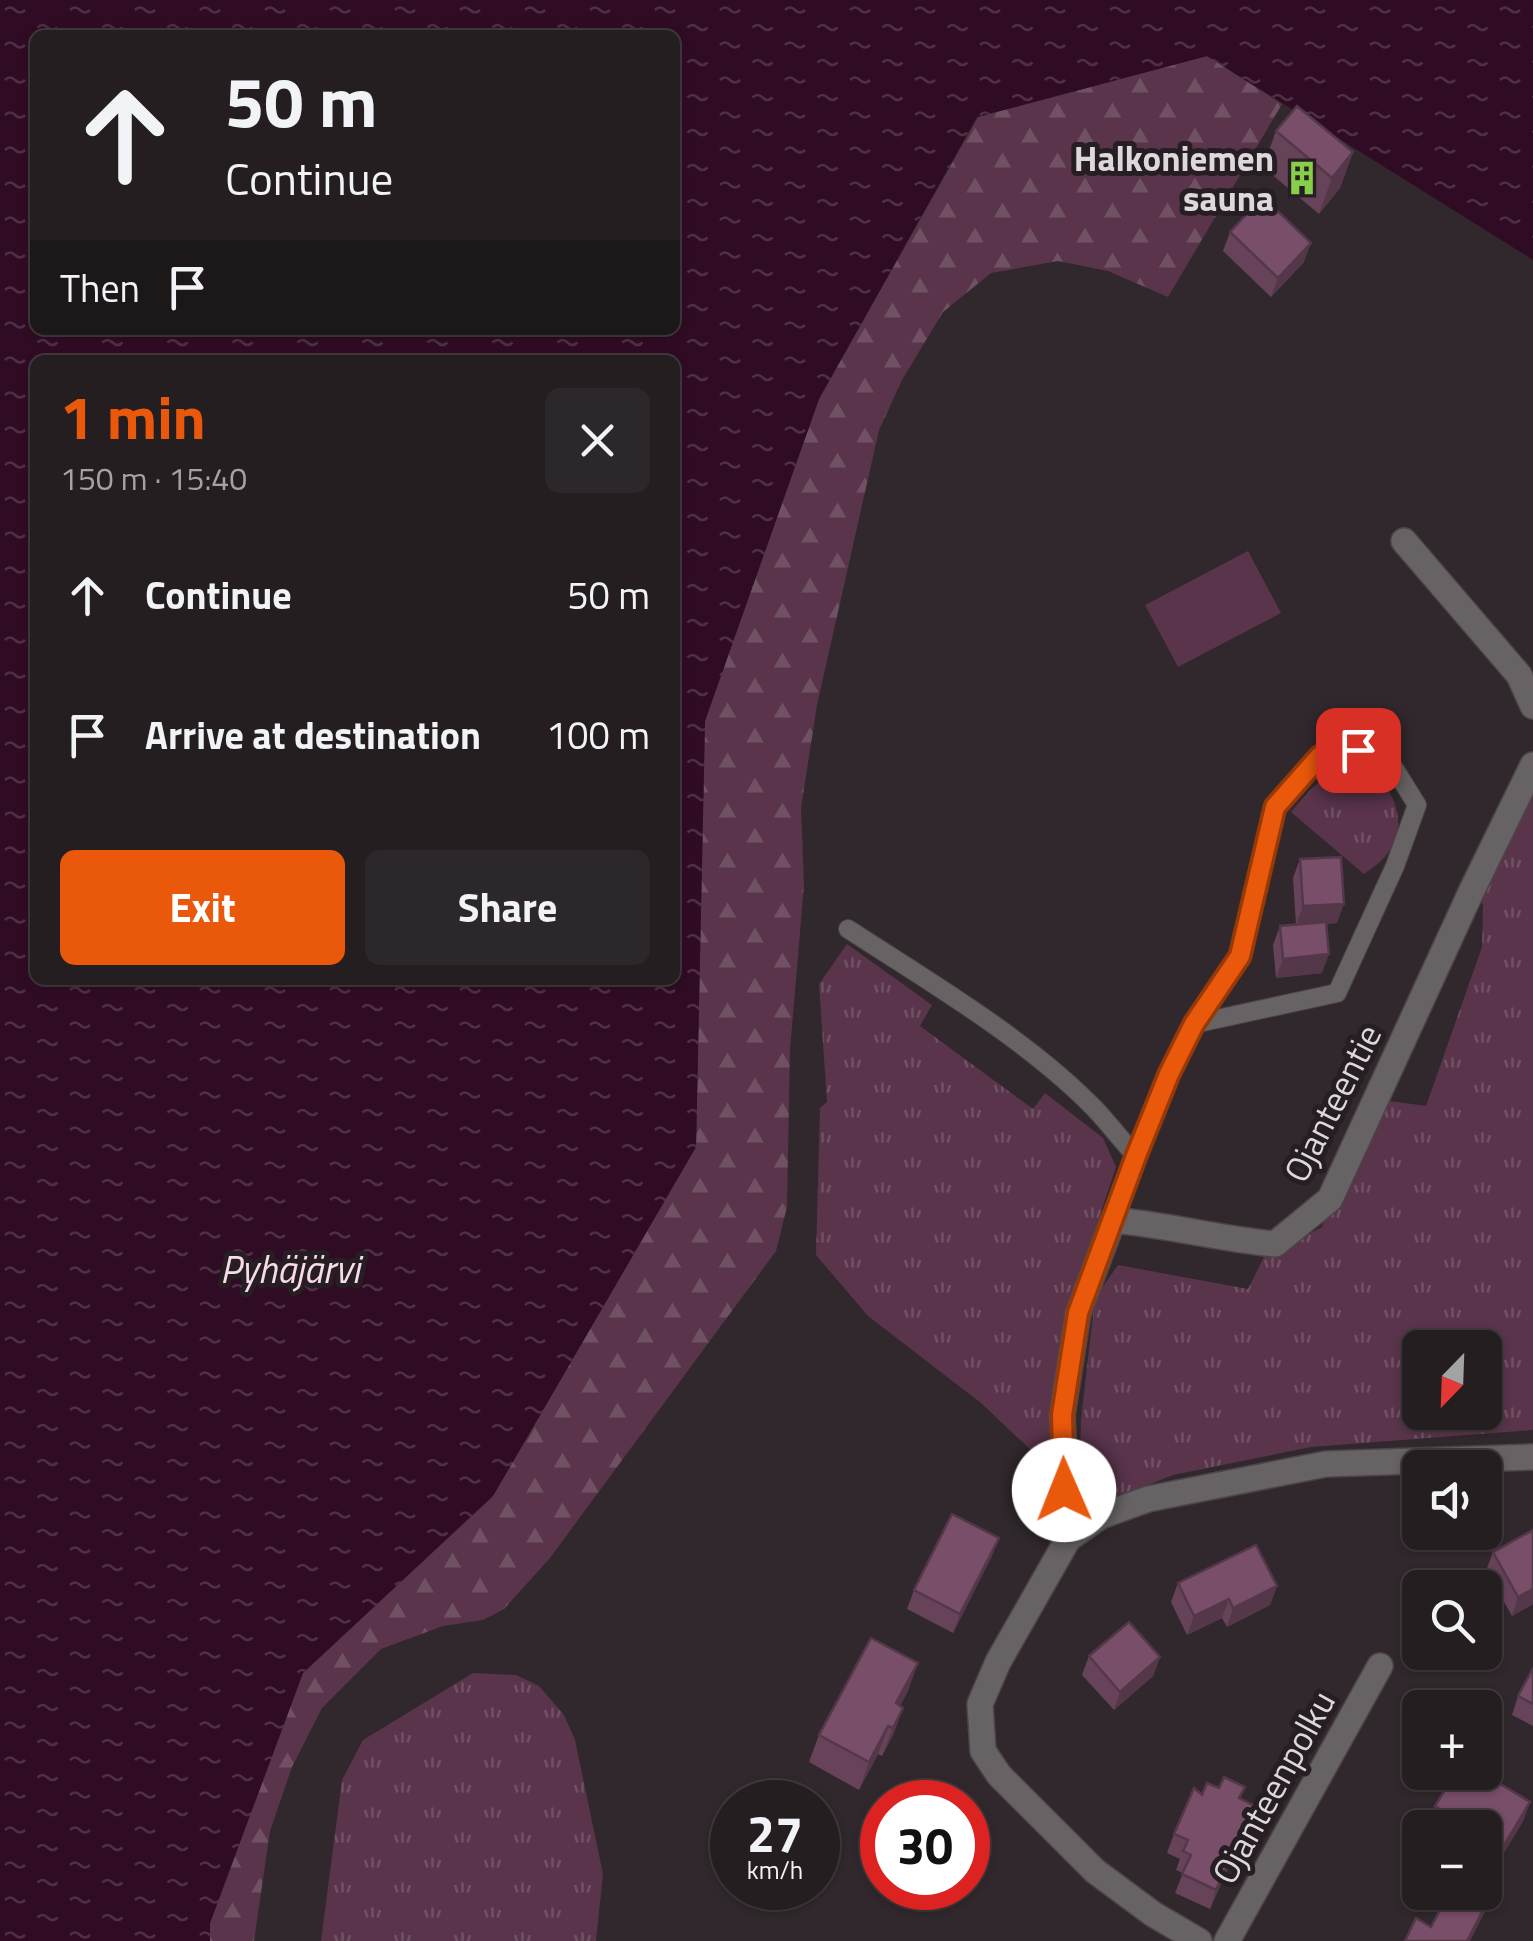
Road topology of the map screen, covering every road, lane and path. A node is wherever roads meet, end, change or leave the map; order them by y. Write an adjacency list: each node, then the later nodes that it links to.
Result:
1 (1404, 541): 2 (street)
2 (1533, 706)
3 (1533, 765): 7 (street, Ojanteentie)
4 (848, 929): 6 (lane)
5 (1194, 1024): 5 (lane); 6 (lane)
6 (1136, 1156): 7 (lane)
7 (1112, 1220): 9 (street)
8 (1533, 1456): 9 (street)
9 (1068, 1539): 11 (street)
10 (1380, 1666): 12 (street, Ojanteenpolku)
11 (1199, 1941)
12 (1228, 1941)

